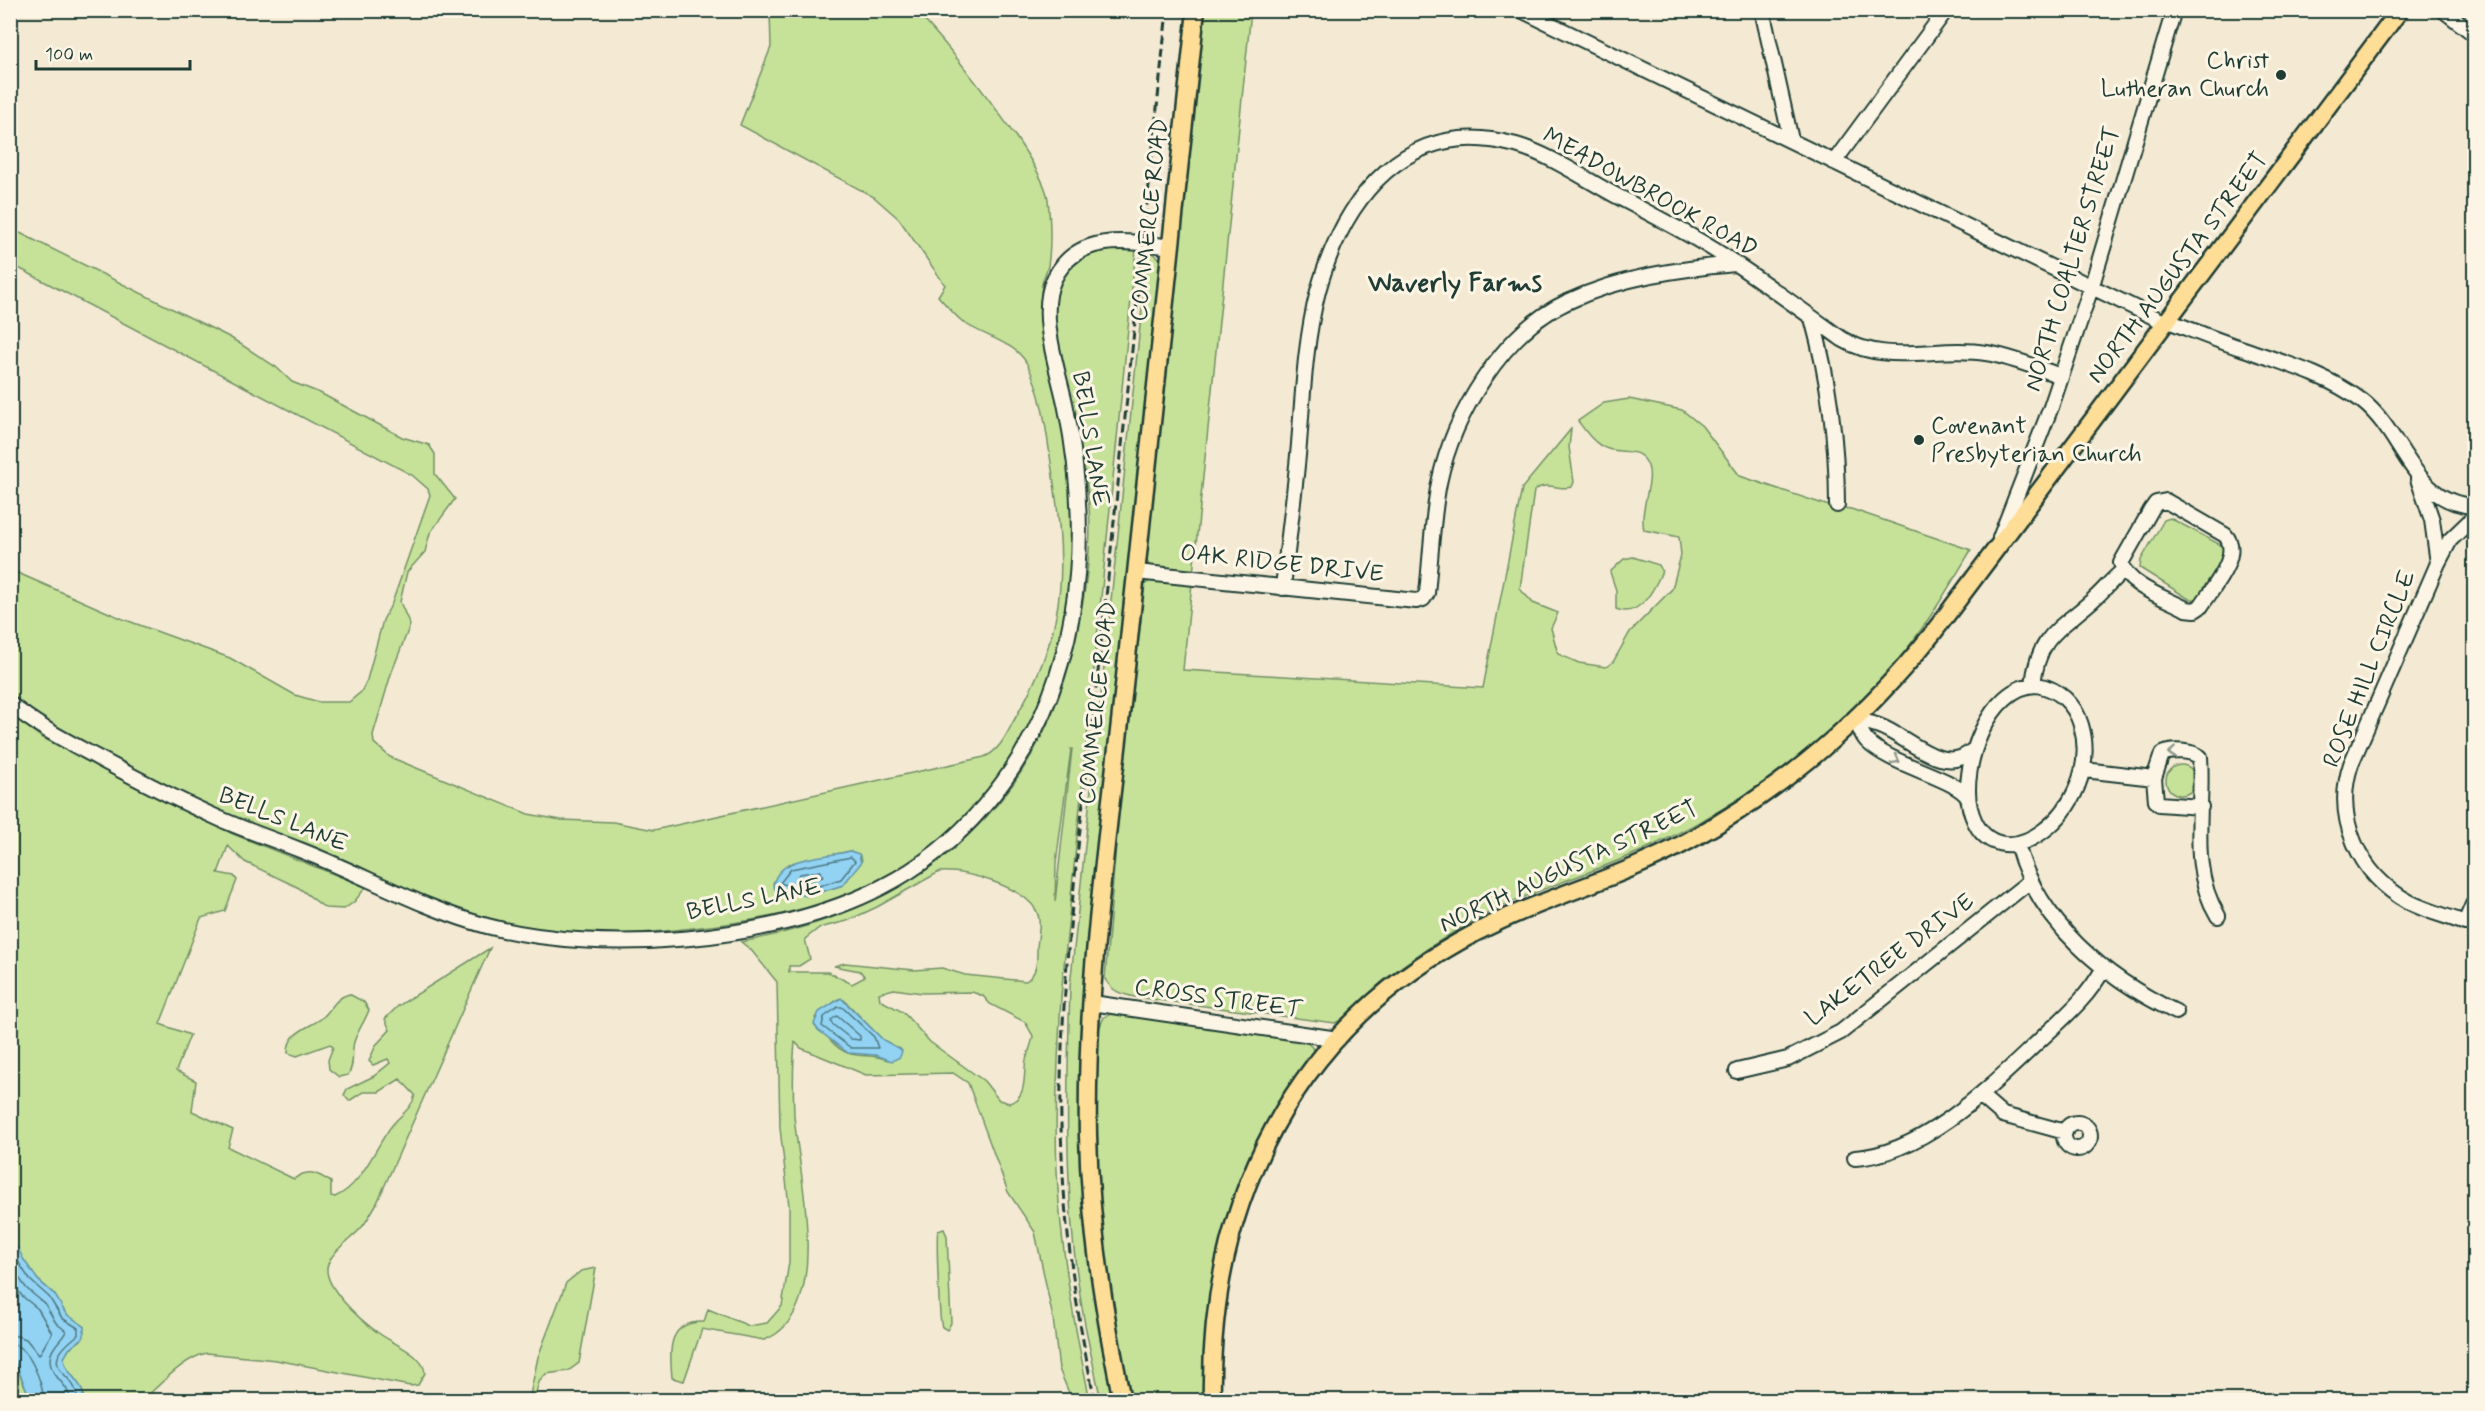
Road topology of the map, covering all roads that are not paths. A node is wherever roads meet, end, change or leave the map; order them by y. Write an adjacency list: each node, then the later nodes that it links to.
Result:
1 (1196, 10): 11 (main road, COMMERCE ROAD)
2 (1521, 10): 9 (street)
3 (1762, 10): 9 (street)
4 (1946, 10): 10 (street)
5 (2174, 10): 13 (street, NORTH COALTER STREET)
6 (2400, 10): 15 (main road, NORTH AUGUSTA STREET)
7 (2442, 10): 8 (street)
8 (2475, 34)
9 (1791, 140): 10 (street)
10 (1834, 162): 13 (street)
11 (1171, 247): 24 (main road, COMMERCE ROAD); 27 (street, BELLS LANE)
12 (1735, 264): 14 (street, MEADOWBROOK ROAD); 25 (street, OAK RIDGE DRIVE); 25 (street, MEADOWBROOK ROAD)
13 (2092, 285): 15 (street); 16 (street, NORTH COALTER STREET)
14 (1812, 318): 16 (street, MEADOWBROOK ROAD); 18 (street)
15 (2167, 322): 17 (street); 21 (main road, NORTH AUGUSTA STREET)
16 (2061, 376): 21 (street, NORTH COALTER STREET)
17 (2417, 477): 19 (street); 22 (street, ROSE HILL CIRCLE)
18 (1837, 505)
19 (2475, 506)
20 (2475, 517): 22 (street, ROSE HILL CIRCLE)
21 (1995, 551): 28 (main road, NORTH AUGUSTA STREET)
22 (2438, 563): 38 (street, ROSE HILL CIRCLE)
23 (2123, 571): 23 (street); 26 (street)
24 (1136, 572): 25 (street, OAK RIDGE DRIVE); 40 (main road, COMMERCE ROAD)
25 (1283, 588)
26 (2033, 685): 29 (street); 30 (street)
27 (10, 704)
28 (1856, 720): 29 (street); 32 (street, one-way to 32); 42 (main road, NORTH AUGUSTA STREET)
29 (1973, 750): 32 (street)
30 (2084, 770): 31 (street); 34 (street)
31 (2154, 778): 33 (street); 33 (street, one-way to 31)
32 (1968, 798): 34 (street)
33 (2200, 807): 37 (street)
34 (2017, 844): 35 (street)
35 (2030, 881): 39 (street); 43 (street, LAKETREE DRIVE)
36 (2475, 902): 38 (street, ROSE HILL CIRCLE)
37 (2218, 916)
38 (2470, 924)
39 (2103, 969): 41 (street); 44 (street)
40 (1092, 1003): 42 (street, CROSS STREET); 47 (main road, COMMERCE ROAD)
41 (2176, 1012)
42 (1338, 1039): 48 (main road, NORTH AUGUSTA STREET)
43 (1737, 1071)
44 (1980, 1095): 45 (street); 46 (street)
45 (2065, 1132)
46 (1855, 1158)
47 (1122, 1401)
48 (1212, 1401)

